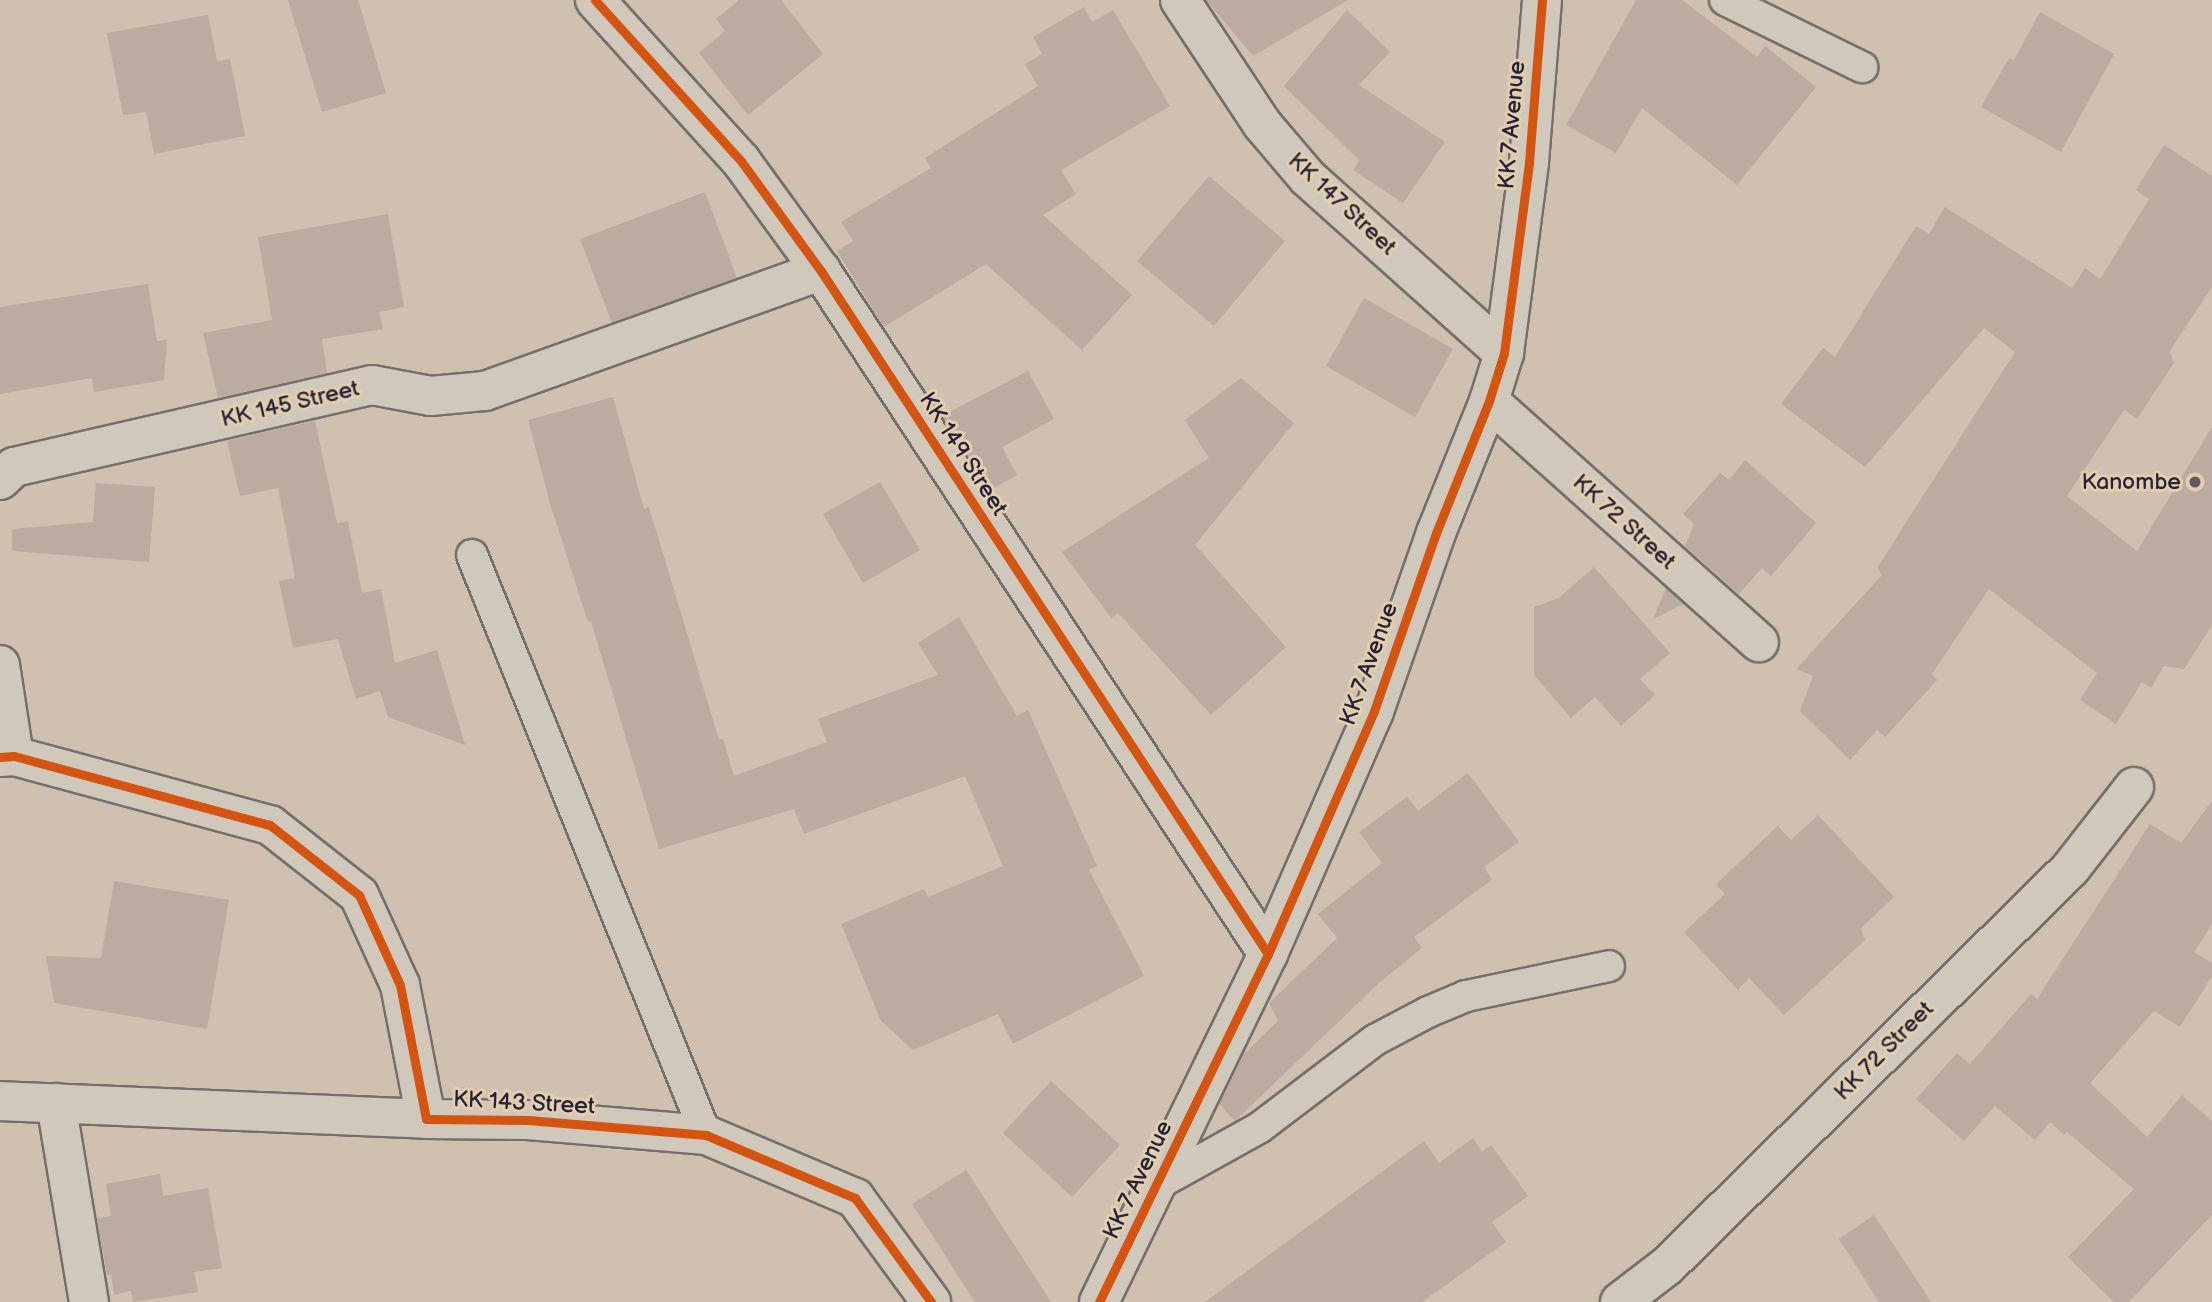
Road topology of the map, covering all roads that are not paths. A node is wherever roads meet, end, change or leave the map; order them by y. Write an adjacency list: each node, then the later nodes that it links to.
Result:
1 (595, 0): 6 (street, KK 149 Street)
2 (1180, 0): 7 (street, KK 147 Street)
3 (1542, 0): 7 (street, KK 7 Avenue)
4 (1725, 0): 5 (lane)
5 (1862, 67)
6 (821, 271): 9 (street, KK 145 Street); 15 (street, KK 149 Street)
7 (1504, 353): 8 (street, KK 7 Avenue)
8 (1489, 401): 11 (street, KK 72 Street); 15 (street, KK 7 Avenue)
9 (0, 480)
10 (472, 555): 20 (lane)
11 (1759, 642)
12 (0, 665): 13 (street)
13 (7, 756): 19 (street, KK 143 Street)
14 (2134, 787): 25 (street, KK 72 Street)
15 (1268, 954): 21 (street, KK 7 Avenue)
16 (1609, 966): 21 (lane)
17 (0, 1101): 18 (street)
18 (56, 1103): 19 (street); 22 (street)
19 (426, 1119): 20 (street, KK 143 Street)
20 (706, 1135): 23 (street, KK 143 Street)
21 (1158, 1184): 24 (street, KK 7 Avenue)
22 (89, 1302)
23 (931, 1302)
24 (1099, 1302)
25 (1620, 1302)

